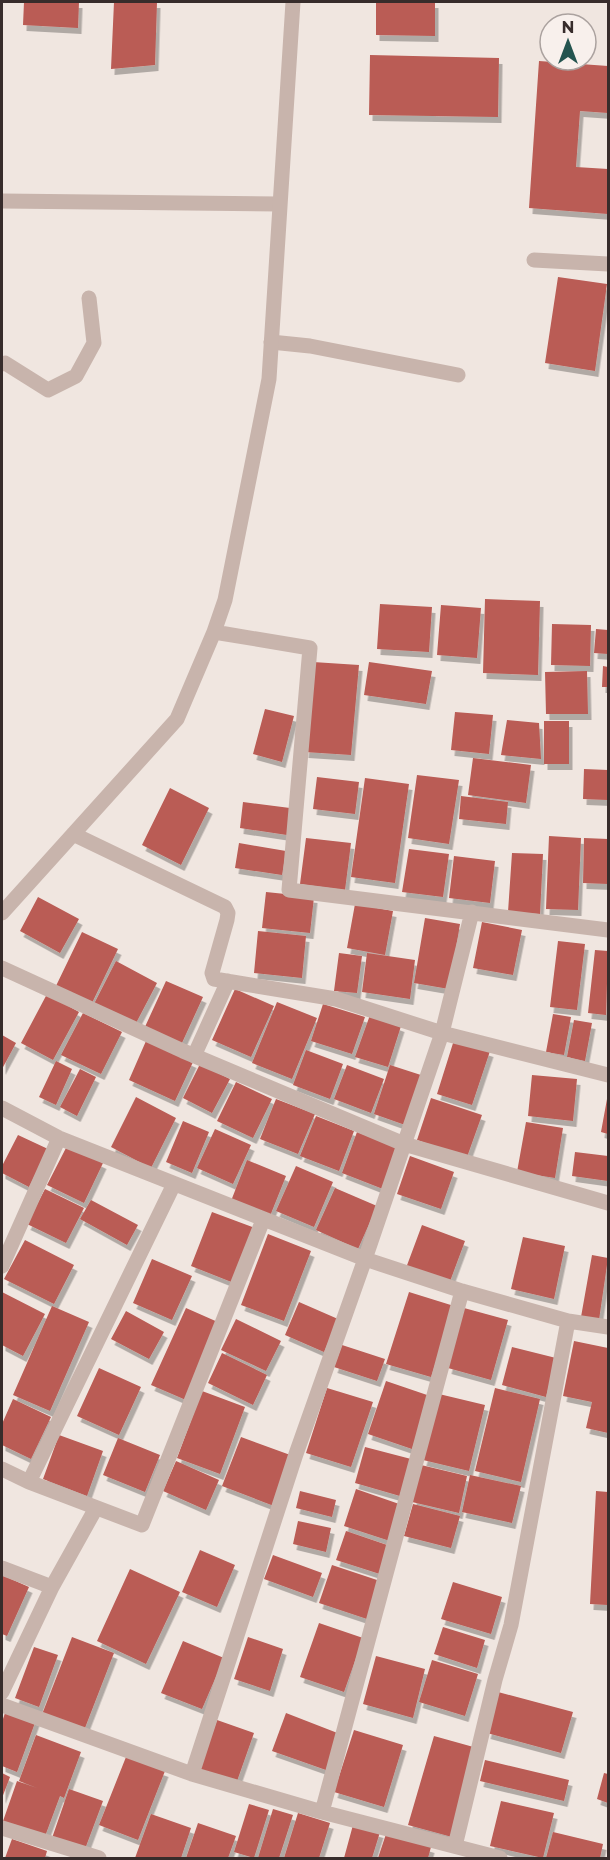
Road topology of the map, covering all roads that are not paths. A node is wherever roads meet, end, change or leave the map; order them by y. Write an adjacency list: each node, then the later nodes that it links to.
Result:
1 (293, 2): 3 (street)
2 (2, 201): 3 (street)
3 (279, 204): 7 (street)
4 (534, 260): 5 (street)
5 (609, 264)
6 (88, 298): 8 (street)
7 (271, 342): 9 (street); 10 (street)
8 (2, 364)
9 (458, 375)
10 (214, 632): 11 (street); 12 (street)
11 (73, 834): 13 (street); 16 (street)
12 (472, 912): 14 (street); 17 (street)
13 (2, 913)
14 (609, 930)
15 (2, 968): 18 (street)
16 (228, 981): 17 (street); 18 (street)
17 (442, 1033): 19 (street); 22 (street)
18 (194, 1056): 22 (street)
19 (609, 1075)
20 (2, 1107): 21 (street)
21 (59, 1138): 23 (street); 27 (street)
22 (405, 1144): 24 (street); 26 (street)
23 (174, 1184): 25 (street); 32 (street)
24 (609, 1203)
25 (263, 1220): 26 (street); 33 (street)
26 (365, 1259): 28 (street); 38 (street)
27 (2, 1266)
28 (462, 1291): 29 (street); 39 (street)
29 (568, 1322): 30 (street); 41 (street)
30 (609, 1327)
31 (2, 1469): 32 (street)
32 (29, 1482): 33 (street)
33 (96, 1508): 35 (street)
34 (2, 1568): 35 (street)
35 (52, 1587): 36 (street)
36 (2, 1692)
37 (2, 1705): 38 (street)
38 (192, 1774): 39 (street)
39 (322, 1812): 41 (street)
40 (2, 1828): 42 (street)
41 (455, 1846): 43 (street)
42 (99, 1858)
43 (500, 1858)

